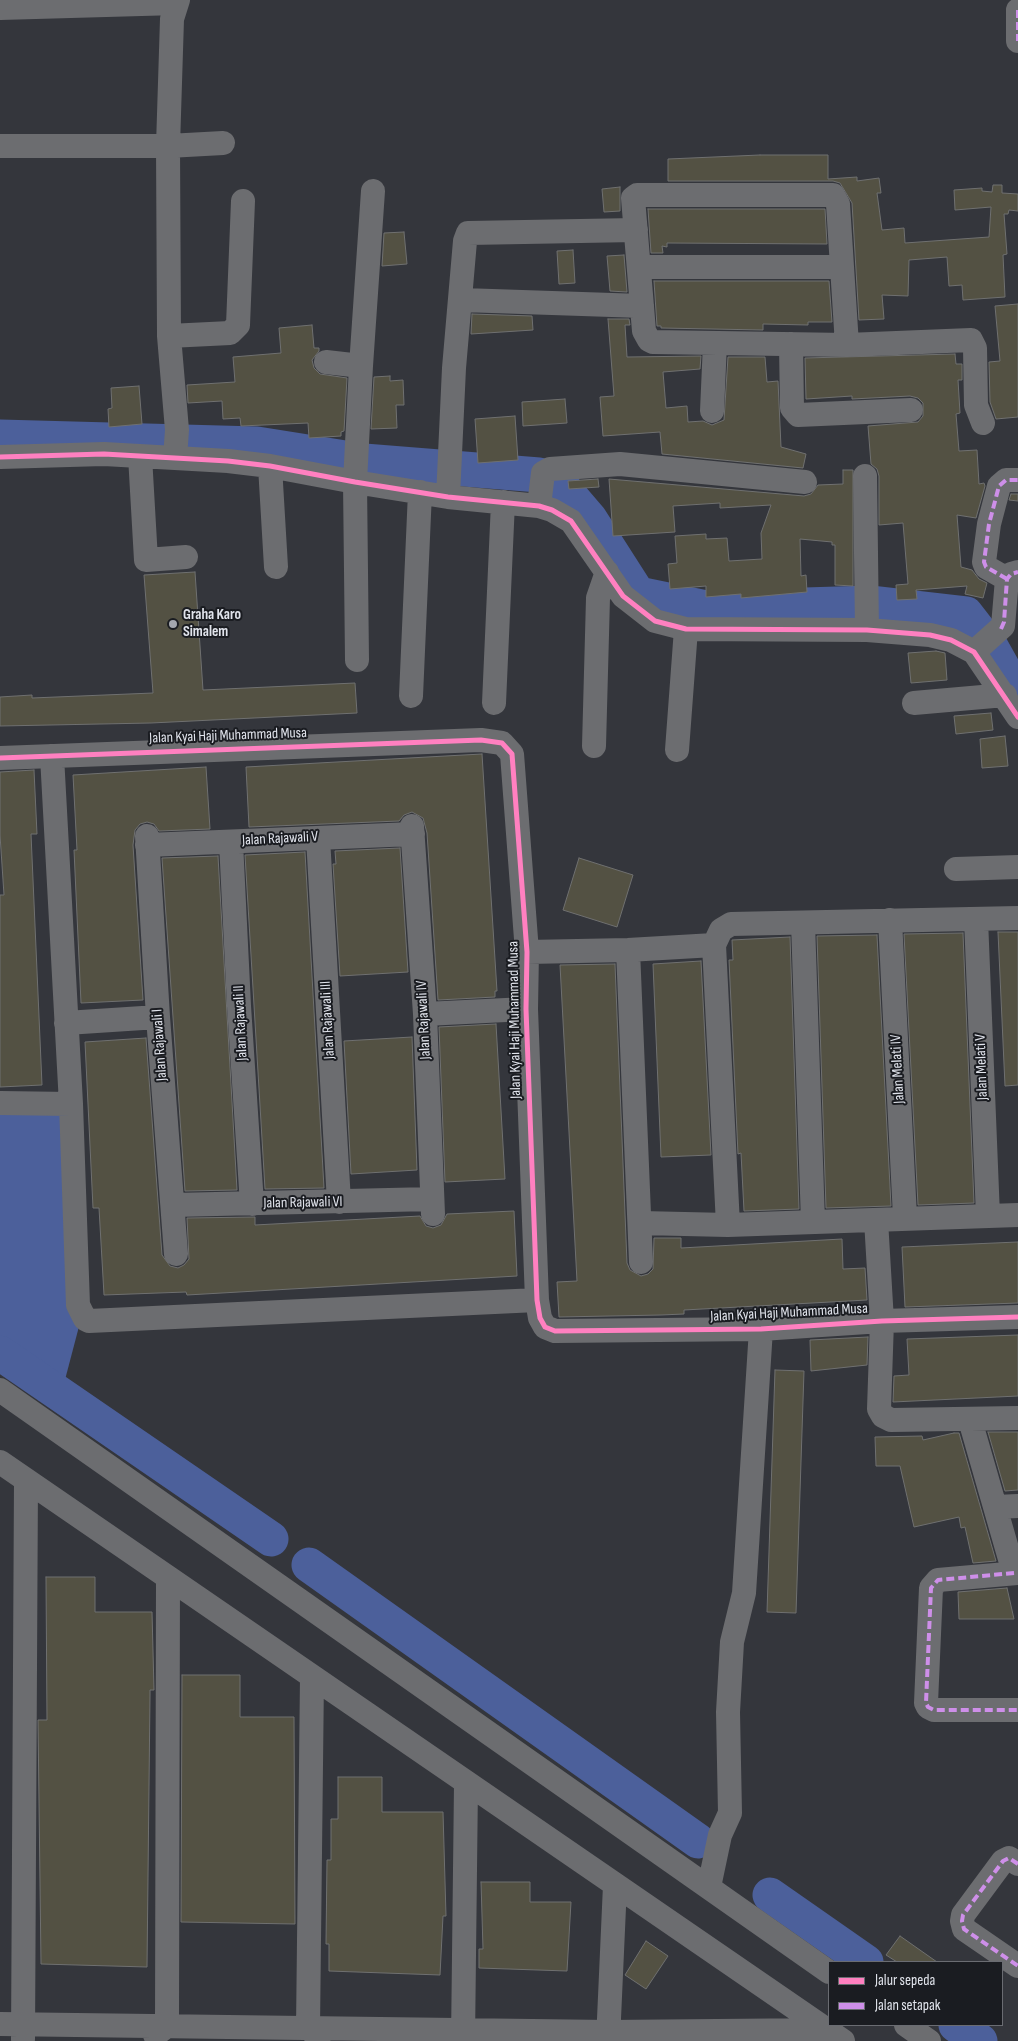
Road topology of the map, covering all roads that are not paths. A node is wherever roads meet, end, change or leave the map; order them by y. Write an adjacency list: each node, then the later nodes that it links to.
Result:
1 (177, 2): 2 (street); 7 (street)
2 (0, 8)
3 (1018, 10): 4 (street)
4 (1018, 41)
5 (223, 143): 7 (street)
6 (0, 146): 7 (street)
7 (168, 146): 15 (street)
8 (374, 191): 20 (street)
9 (243, 201): 15 (street)
10 (636, 230): 11 (street); 12 (street); 13 (street)
11 (640, 267): 12 (street); 14 (street)
12 (842, 267): 18 (street)
13 (462, 300): 14 (street); 32 (street)
14 (642, 306): 16 (street)
15 (170, 336): 24 (street)
16 (715, 343): 17 (street); 22 (street)
17 (791, 344): 18 (street); 21 (street)
18 (847, 345): 23 (street)
19 (326, 362): 20 (street)
20 (361, 366): 28 (street)
21 (911, 410)
22 (712, 411)
23 (983, 423)
24 (176, 446): 25 (street); 27 (street)
25 (140, 456): 26 (street); 36 (street)
26 (0, 457)
27 (270, 466): 28 (street); 37 (street)
28 (356, 468): 34 (street); 43 (street)
29 (865, 476): 40 (street)
30 (1018, 480): 39 (street)
31 (804, 482): 33 (street)
32 (448, 488): 34 (street); 35 (street)
33 (541, 489): 35 (street); 38 (street)
34 (420, 492): 45 (street)
35 (503, 502): 47 (street)
36 (186, 557)
37 (276, 567)
38 (607, 572): 41 (street); 49 (street)
39 (1013, 575): 42 (street)
40 (866, 612): 41 (street); 42 (street)
41 (686, 628): 50 (street)
42 (979, 648): 44 (street)
43 (357, 660)
44 (1005, 695): 46 (street); 48 (street)
45 (411, 696)
46 (914, 703)
47 (494, 704)
48 (1018, 718)
49 (594, 746)
50 (677, 750)
51 (52, 756): 52 (street, Jalan Kyai Haji Muhammad Musa); 65 (street, Jalan Kyai Haji Muhammad Musa); 69 (street)
52 (0, 758)
53 (412, 830): 54 (street, Jalan Rajawali V); 67 (street, Jalan Rajawali IV)
54 (318, 838): 56 (street, Jalan Rajawali V); 72 (street, Jalan Rajawali III)
55 (147, 841): 56 (street, Jalan Rajawali V); 68 (street, Jalan Rajawali I)
56 (232, 842): 73 (street, Jalan Rajawali II)
57 (1018, 867): 58 (street)
58 (956, 869)
59 (1018, 918): 60 (street)
60 (976, 919): 61 (street); 77 (street, Jalan Melati V)
61 (890, 920): 62 (street); 78 (street, Jalan Melati IV)
62 (803, 923): 63 (street); 80 (street)
63 (714, 945): 64 (street); 82 (street)
64 (628, 950): 65 (street); 81 (street)
65 (527, 952): 66 (street, Jalan Kyai Haji Muhammad Musa)
66 (526, 1009): 67 (street); 85 (street, Jalan Kyai Haji Muhammad Musa)
67 (425, 1014): 75 (street, Jalan Rajawali IV)
68 (158, 1017): 69 (street); 74 (street, Jalan Rajawali I)
69 (66, 1023): 71 (street)
70 (0, 1103): 71 (street)
71 (71, 1104): 85 (street)
72 (339, 1202): 73 (street, Jalan Rajawali VI); 75 (street, Jalan Rajawali VI)
73 (252, 1204): 74 (street, Jalan Rajawali VI)
74 (173, 1205): 83 (street, Jalan Rajawali I)
75 (433, 1207)
76 (1018, 1215): 77 (street)
77 (988, 1216): 78 (street)
78 (905, 1218): 79 (street)
79 (876, 1220): 80 (street); 87 (street)
80 (813, 1222): 82 (street)
81 (640, 1223): 82 (street); 84 (street)
82 (728, 1225)
83 (176, 1254)
84 (641, 1262)
85 (536, 1300): 88 (street, Jalan Kyai Haji Muhammad Musa)
86 (1018, 1317): 87 (street, Jalan Kyai Haji Muhammad Musa)
87 (882, 1321): 88 (street, Jalan Kyai Haji Muhammad Musa); 91 (street)
88 (761, 1329): 101 (street)
89 (0, 1390): 101 (street)
90 (1018, 1418): 91 (street)
91 (970, 1420): 94 (street)
92 (0, 1462): 93 (street)
93 (26, 1480): 96 (street); 107 (street)
94 (1007, 1506): 95 (street)
95 (1016, 1573): 98 (street)
96 (168, 1578): 97 (street); 105 (street)
97 (312, 1677): 99 (street); 109 (street)
98 (1018, 1710)
99 (466, 1784): 102 (street); 112 (street)
100 (1018, 1864): 103 (street)
101 (710, 1884): 104 (street)
102 (615, 1885): 111 (street); 113 (street)
103 (1018, 1966)
104 (828, 1971)
105 (167, 2026): 107 (street); 108 (street); 114 (street)
106 (907, 2026): 115 (street)
107 (15, 2030)
108 (233, 2034): 109 (street)
109 (316, 2035): 112 (street)
110 (754, 2035): 111 (street); 113 (street)
111 (834, 2035)
112 (463, 2036): 113 (street)
113 (608, 2037)
114 (147, 2041)
115 (929, 2041)

